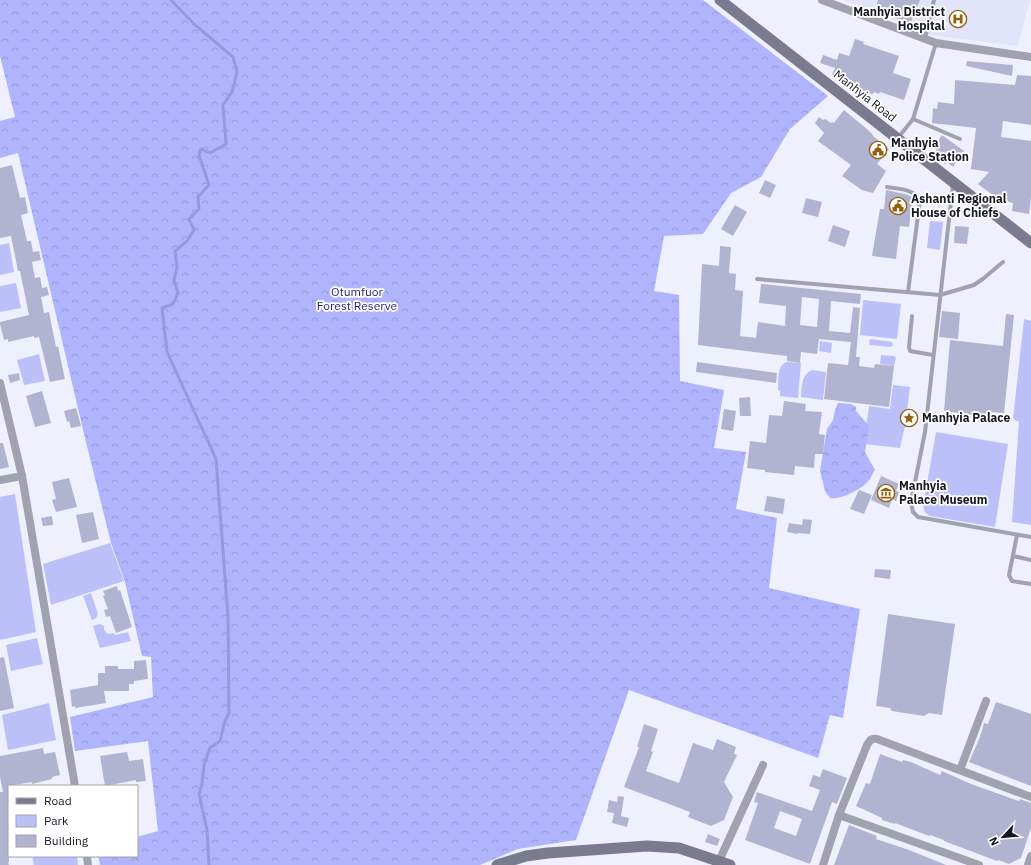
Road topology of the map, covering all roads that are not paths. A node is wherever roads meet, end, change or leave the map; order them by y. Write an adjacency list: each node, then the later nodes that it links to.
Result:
1 (720, 0): 8 (main road, Manhyia Road)
2 (822, 0): 4 (street)
3 (934, 0): 4 (lane)
4 (925, 38): 5 (street)
5 (936, 43): 6 (street); 7 (lane)
6 (1031, 57)
7 (913, 119): 8 (lane); 9 (lane)
8 (898, 139): 10 (main road, Manhyia Road)
9 (960, 139)
10 (953, 181): 12 (main road, Manhyia Road); 16 (lane)
11 (887, 187): 15 (lane)
12 (1031, 243)
13 (1003, 262): 16 (lane)
14 (757, 279): 15 (lane)
15 (908, 292): 16 (lane)
16 (940, 295): 18 (lane)
17 (912, 316): 18 (lane)
18 (933, 355): 22 (lane)
19 (0, 383): 20 (street)
20 (22, 476): 21 (street); 30 (street)
21 (0, 480)
22 (1017, 535): 23 (lane); 24 (lane)
23 (1031, 537)
24 (1013, 556): 25 (lane); 26 (lane)
25 (1031, 560)
26 (1031, 584)
27 (986, 701): 29 (street)
28 (763, 765): 34 (street)
29 (960, 770): 31 (street); 32 (street)
30 (75, 785)
31 (1031, 797)
32 (839, 815): 37 (street); 38 (street)
33 (1031, 856): 39 (street)
34 (719, 861): 35 (main road); 36 (main road)
35 (497, 865)
36 (730, 865)
37 (823, 865)
38 (979, 865)
39 (1028, 865)

